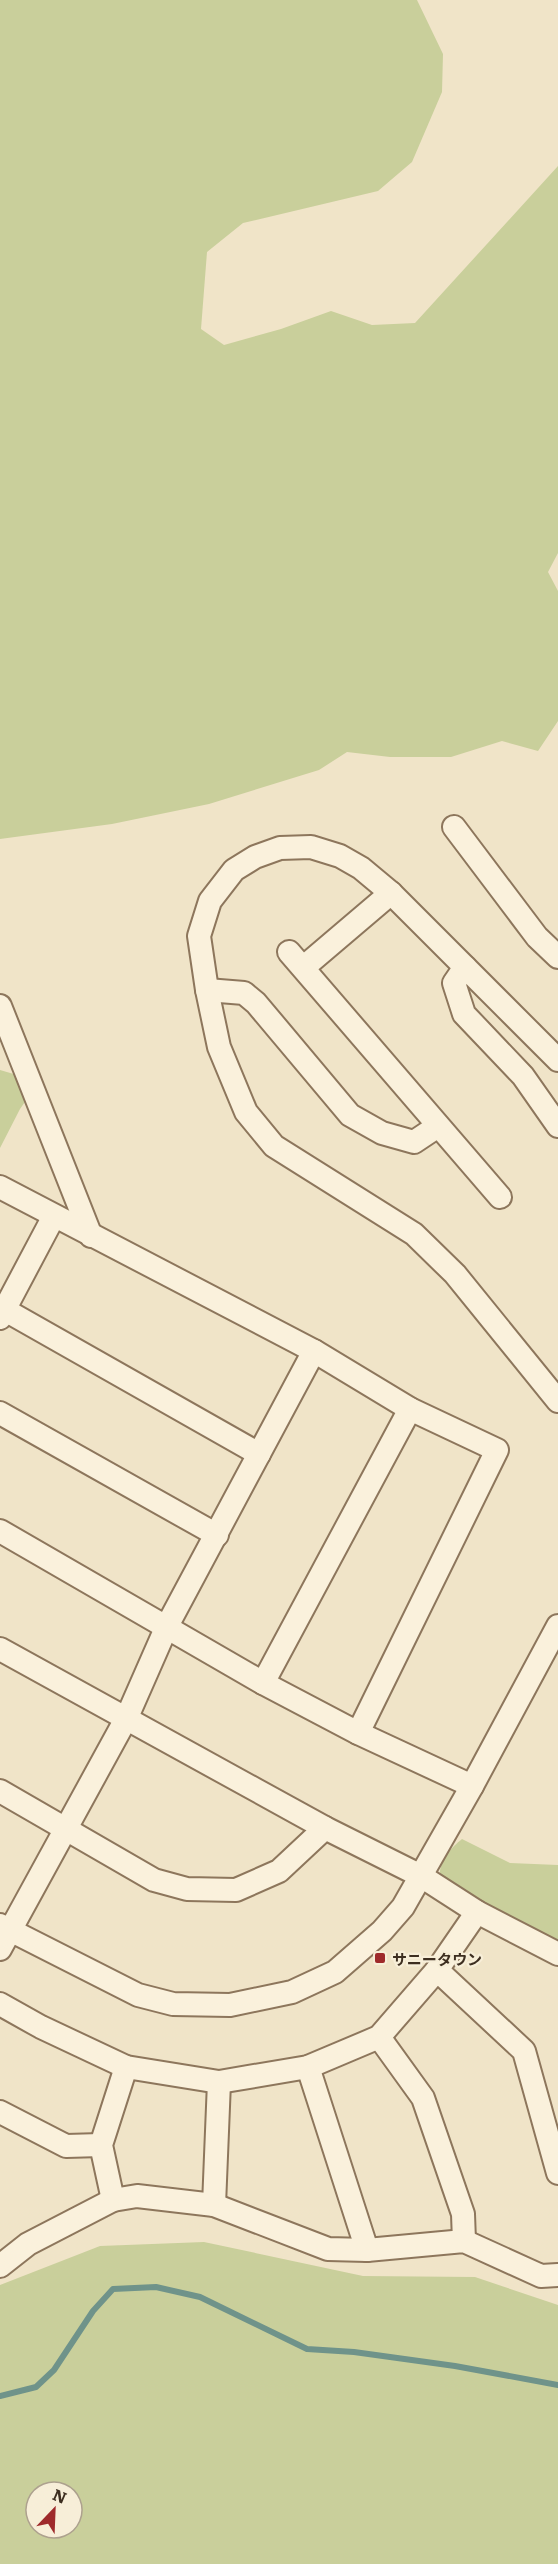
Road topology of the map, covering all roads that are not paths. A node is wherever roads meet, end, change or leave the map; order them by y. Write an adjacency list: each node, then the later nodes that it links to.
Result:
1 (454, 827): 3 (street)
2 (391, 893): 4 (street); 5 (street); 10 (street)
3 (558, 957)
4 (465, 967): 8 (street); 11 (street)
5 (207, 990): 10 (street); 18 (street)
6 (0, 1006): 9 (street)
7 (0, 1055): 9 (street)
8 (558, 1060)
9 (26, 1069): 15 (street)
10 (438, 1126): 13 (street)
11 (558, 1126)
12 (0, 1187): 14 (street)
13 (500, 1197)
14 (54, 1216): 15 (street); 16 (street)
15 (91, 1236): 17 (street)
16 (2, 1314): 21 (street)
17 (314, 1351): 19 (street); 21 (street)
18 (558, 1401)
19 (410, 1409): 27 (street); 29 (street)
20 (0, 1413): 23 (street)
21 (260, 1454): 23 (street)
22 (0, 1531): 24 (street)
23 (217, 1536): 24 (street)
24 (167, 1626): 27 (street); 28 (street)
25 (558, 1626): 30 (street)
26 (0, 1648): 28 (street)
27 (263, 1683): 29 (street)
28 (127, 1717): 32 (street); 33 (street)
29 (358, 1733): 30 (street)
30 (472, 1786): 34 (street)
31 (0, 1791): 32 (street)
32 (66, 1828): 33 (street); 36 (street)
33 (325, 1828): 34 (street)
34 (421, 1876): 35 (street); 36 (street)
35 (477, 1912): 37 (street); 38 (street)
36 (3, 1934)
37 (558, 1954)
38 (437, 1970): 40 (street); 46 (street)
39 (0, 2004): 41 (street)
40 (379, 2037): 42 (street); 49 (street)
41 (126, 2067): 43 (street); 45 (street)
42 (308, 2067): 43 (street); 50 (street)
43 (219, 2082): 48 (street)
44 (0, 2112): 45 (street)
45 (101, 2145): 47 (street)
46 (558, 2173)
47 (113, 2200): 48 (street); 51 (street)
48 (214, 2205): 50 (street)
49 (464, 2241): 50 (street); 52 (street)
50 (367, 2250)
51 (0, 2266)
52 (558, 2275)

